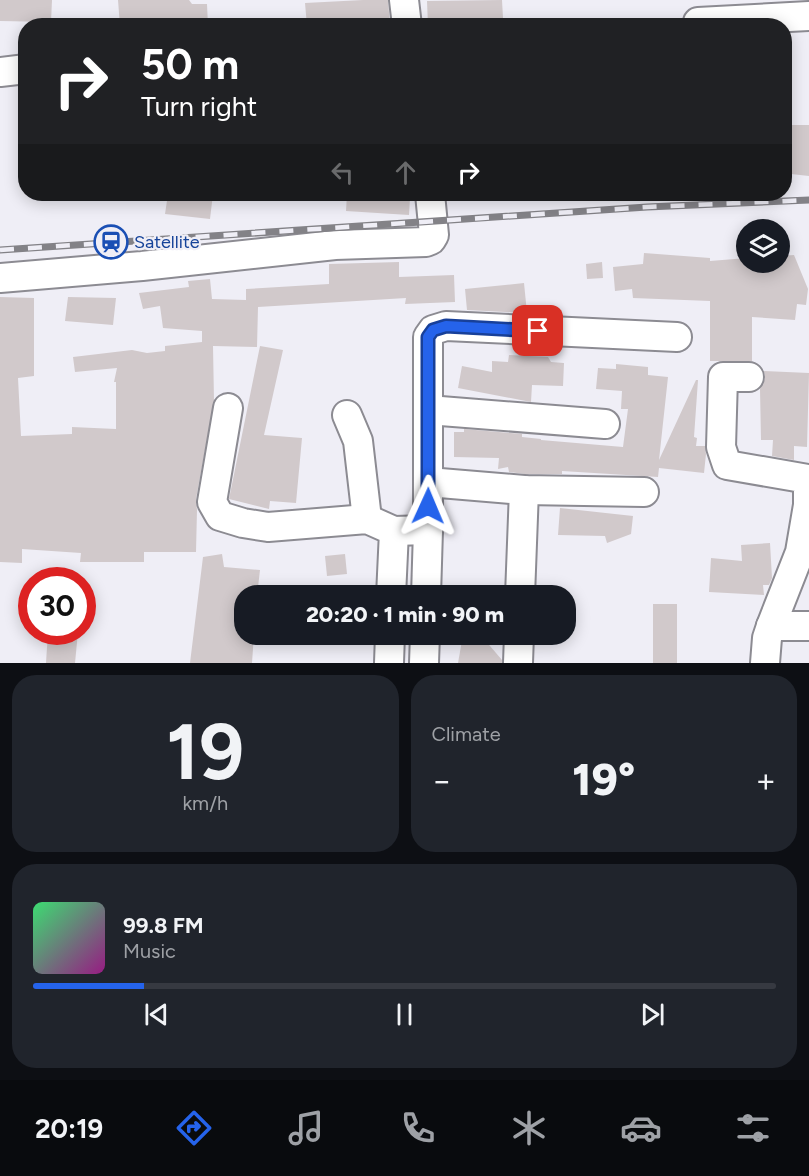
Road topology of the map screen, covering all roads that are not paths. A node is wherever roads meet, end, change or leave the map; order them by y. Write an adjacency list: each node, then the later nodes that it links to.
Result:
1 (404, 0): 3 (street)
2 (809, 16): 4 (street)
3 (405, 18)
4 (772, 18)
5 (18, 70): 6 (street)
6 (0, 72)
7 (431, 201): 8 (street)
8 (0, 278)
9 (677, 338): 12 (street)
10 (749, 377): 24 (street)
11 (228, 408): 18 (street)
12 (428, 410): 14 (street); 15 (street)
13 (347, 415): 18 (street)
14 (605, 424)
15 (428, 482): 16 (street); 19 (street)
16 (524, 490): 17 (street); 23 (street)
17 (644, 492)
18 (367, 519): 20 (street)
19 (428, 530): 20 (street); 22 (street)
20 (394, 531): 21 (street)
21 (392, 585)
22 (426, 585)
23 (520, 585)
24 (771, 626): 25 (street); 32 (street)
25 (809, 626)
26 (390, 645): 29 (street)
27 (425, 645): 30 (street)
28 (519, 645): 31 (street)
29 (389, 663)
30 (424, 663)
31 (518, 663)
32 (765, 663)

